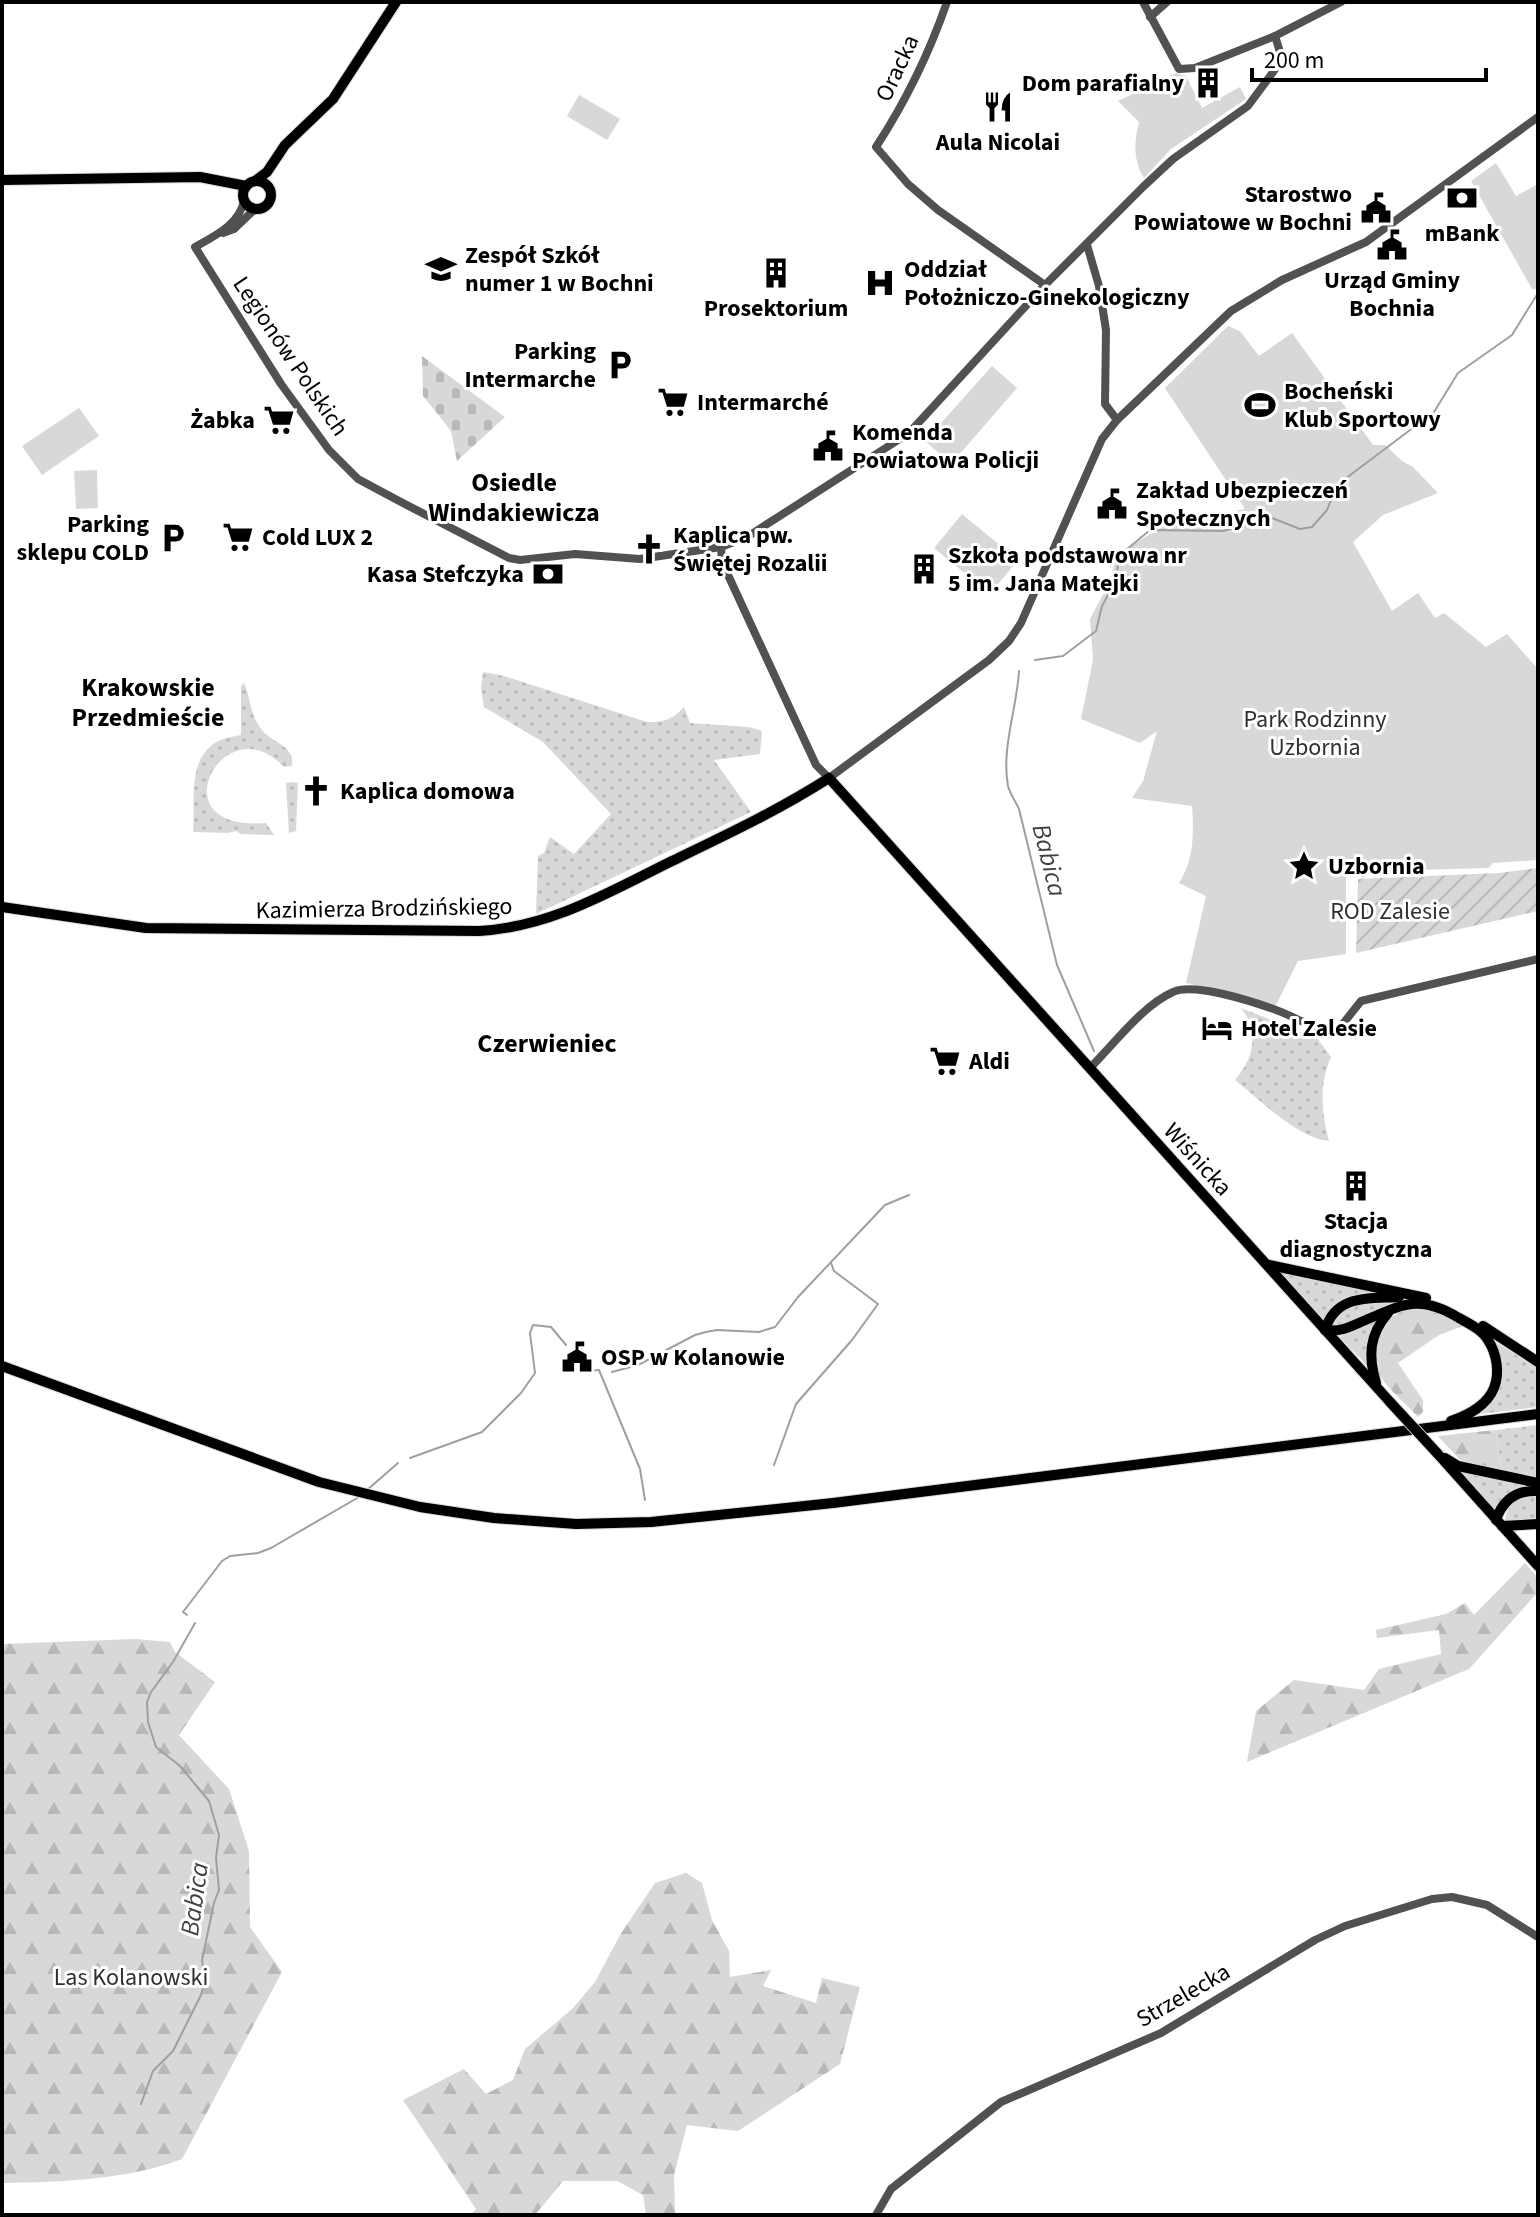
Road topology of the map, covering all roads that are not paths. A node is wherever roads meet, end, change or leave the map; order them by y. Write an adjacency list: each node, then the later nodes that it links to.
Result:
1 (396, 2): 9 (main road)
2 (947, 2): 16 (street, Oracka)
3 (1143, 2): 6 (street)
4 (1167, 2): 6 (street)
5 (1341, 2): 7 (street)
6 (1150, 17): 7 (street)
7 (1275, 36): 15 (street)
8 (1538, 117): 17 (street)
9 (298, 134): 11 (main road); 12 (main road)
10 (2, 180): 12 (main road)
11 (270, 190): 12 (main road); 13 (main road)
12 (247, 191): 13 (main road); 14 (street, Legionów Polskich)
13 (255, 209): 14 (street)
14 (215, 236): 18 (street, Legionów Polskich)
15 (1087, 245): 16 (street); 17 (street)
16 (1045, 285): 18 (street)
17 (1117, 420): 19 (street)
18 (721, 547): 19 (street)
19 (829, 778): 20 (main road, Kazimierza Brodzińskiego); 22 (main road, Wiśnicka)
20 (2, 907)
21 (1538, 959): 22 (street)
22 (1090, 1068): 23 (main road, Wiśnicka)
23 (1266, 1264): 24 (main road); 26 (main road, Wiśnicka)
24 (1416, 1296): 26 (main road); 27 (main road)
25 (1390, 1310): 26 (main road); 29 (main road); 31 (main road)
26 (1325, 1330): 29 (main road, Wiśnicka)
27 (1538, 1362)
28 (2, 1366): 31 (main road)
29 (1378, 1389): 32 (main road, Wiśnicka, bridge)
30 (1538, 1414): 31 (main road)
31 (1435, 1427)
32 (1437, 1453): 33 (main road); 35 (main road, Wiśnicka)
33 (1538, 1483)
34 (1538, 1491): 35 (main road)
35 (1499, 1523): 36 (main road); 37 (main road, Wiśnicka)
36 (1538, 1524)
37 (1538, 1566)
38 (1538, 1937): 39 (street, Strzelecka)
39 (876, 2215)

